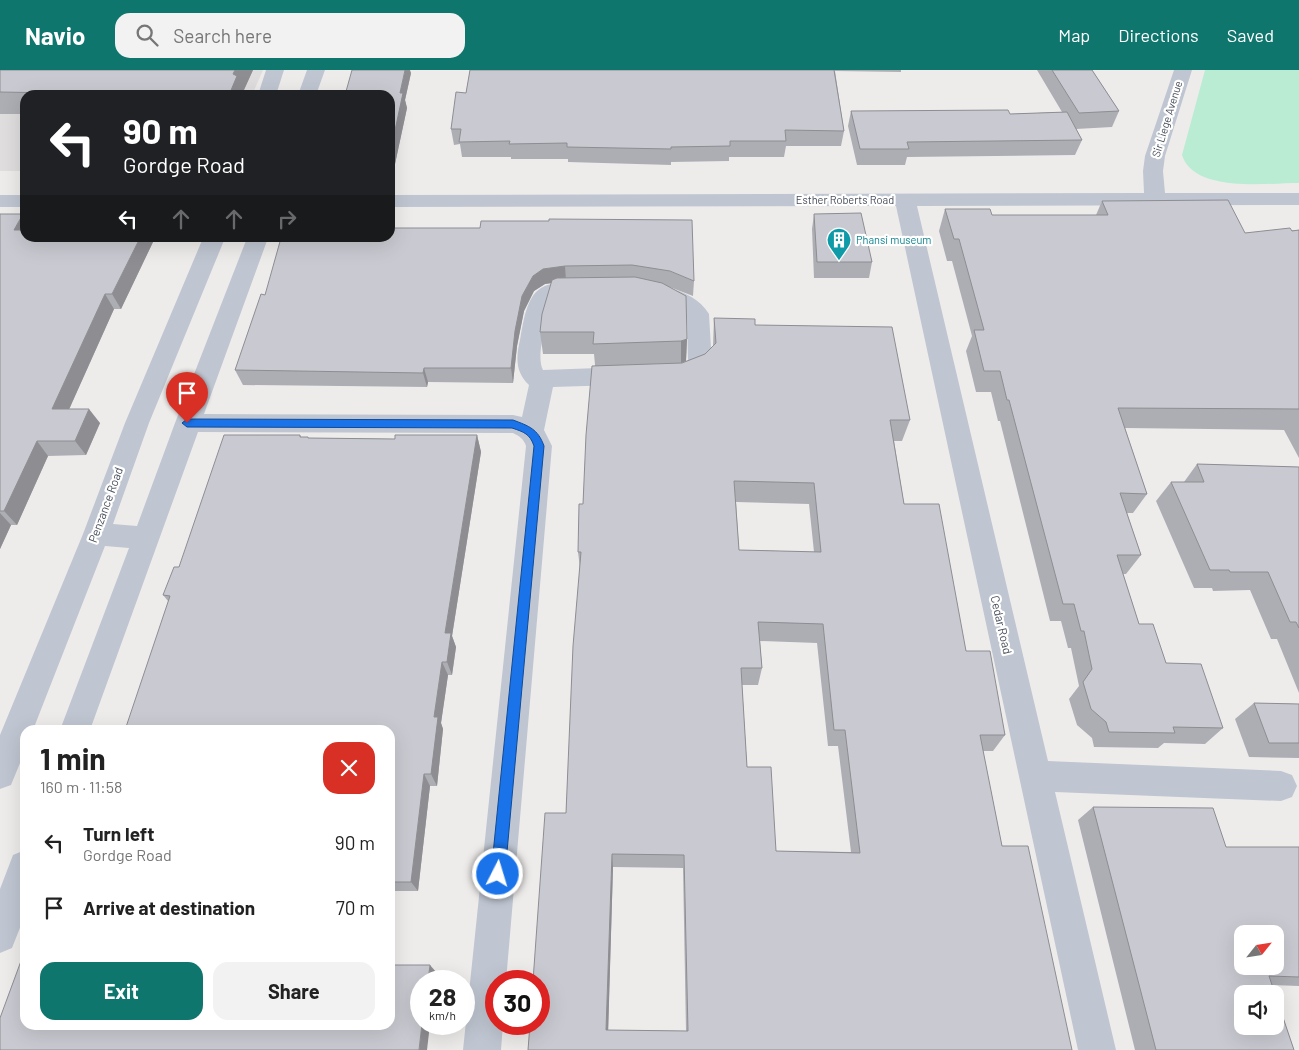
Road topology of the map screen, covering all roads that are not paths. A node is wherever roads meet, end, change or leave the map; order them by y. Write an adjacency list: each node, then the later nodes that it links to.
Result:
1 (276, 70): 4 (street)
2 (316, 70): 5 (street)
3 (1183, 70): 7 (street, Sir Liege Avenue)
4 (269, 90)
5 (309, 90)
6 (1299, 198): 7 (street, Esther Roberts Road)
7 (1155, 199): 8 (street, Esther Roberts Road)
8 (905, 200): 11 (street, Esther Roberts Road); 21 (street, Cedar Road)
9 (0, 201): 10 (street)
10 (20, 201)
11 (395, 201)
12 (212, 242): 17 (street, Penzance Road)
13 (255, 242): 15 (street)
14 (542, 382): 14 (street); 16 (street)
15 (187, 423): 16 (street); 18 (street)
16 (531, 431): 25 (street)
17 (96, 534): 18 (street); 20 (street, Penzance Road)
18 (144, 538): 19 (street)
19 (77, 725)
20 (0, 774)
21 (1035, 776): 22 (street); 26 (street, Cedar Road)
22 (1282, 786)
23 (20, 882): 24 (street)
24 (0, 936)
25 (482, 1050)
26 (1097, 1050)

